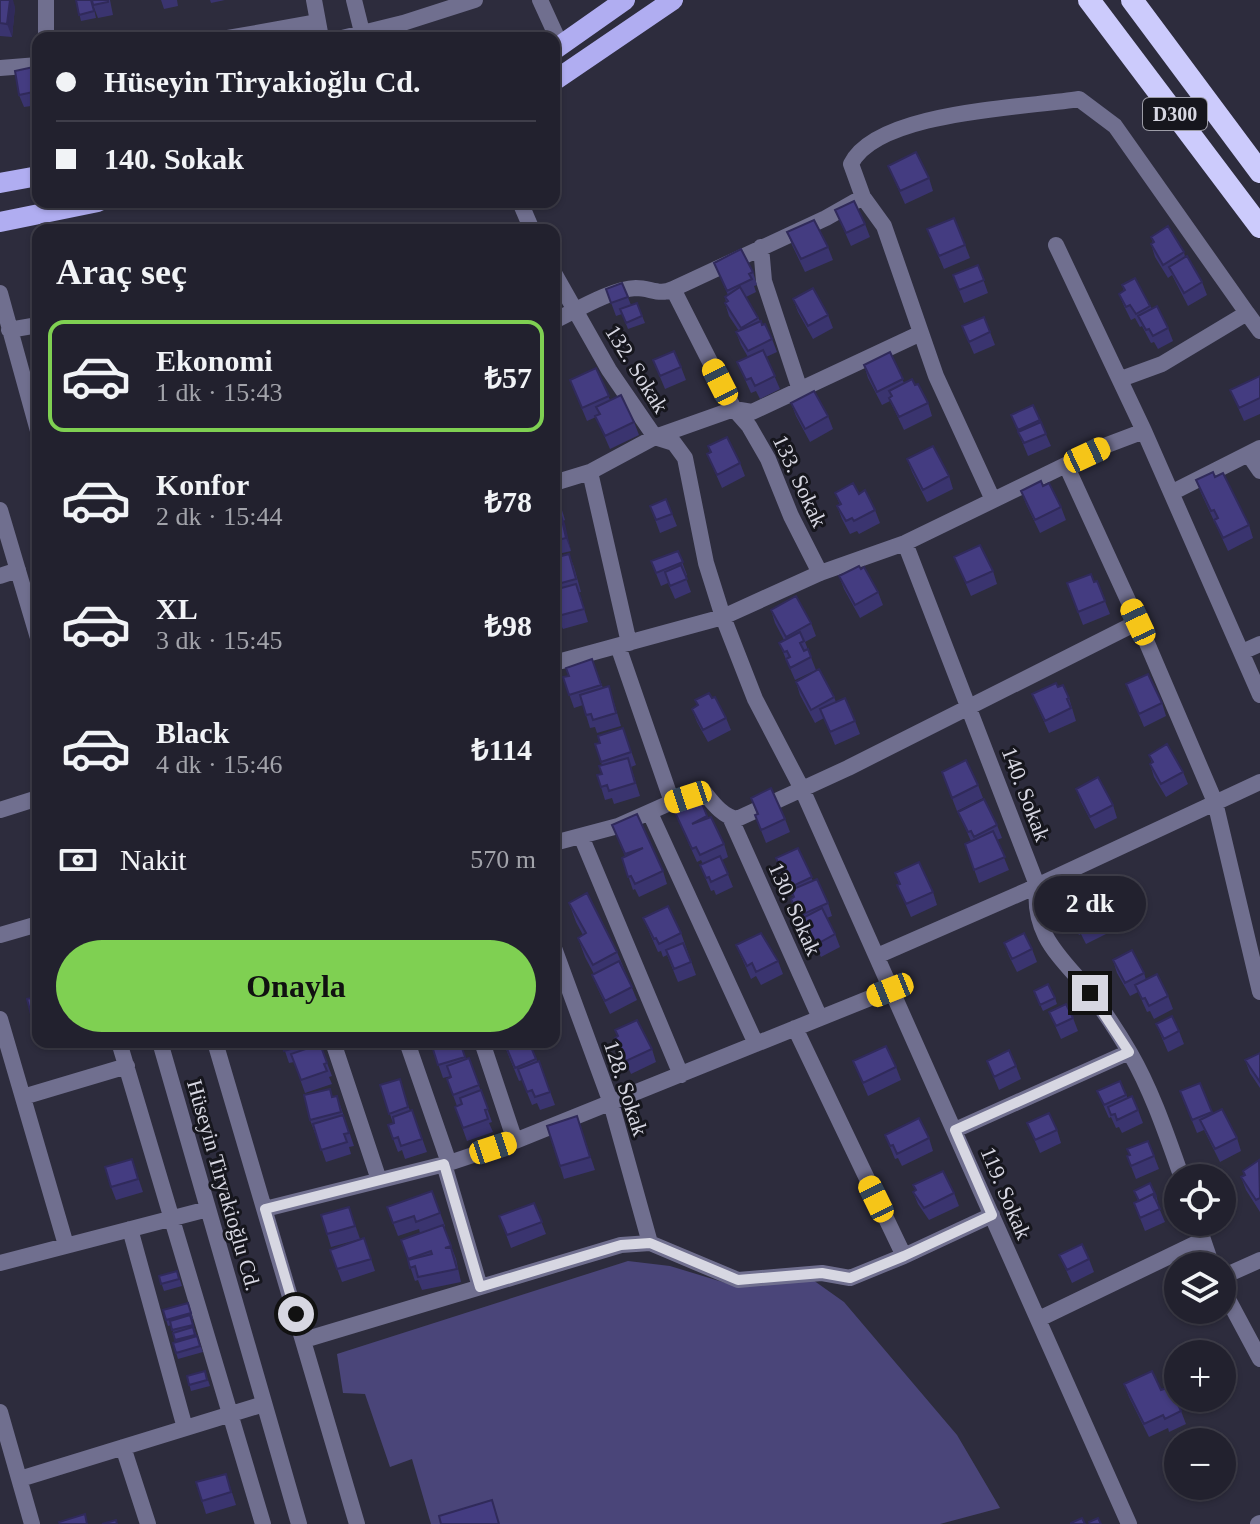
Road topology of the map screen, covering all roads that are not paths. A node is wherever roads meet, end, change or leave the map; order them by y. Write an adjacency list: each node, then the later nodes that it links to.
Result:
1 (46, 0): 11 (street)
2 (314, 0): 10 (street)
3 (354, 0): 13 (street)
4 (475, 0): 13 (street)
5 (540, 0): 14 (street)
6 (625, 0): 15 (main road)
7 (673, 0): 18 (main road)
8 (1089, 0): 25 (highway, D300)
9 (1132, 0): 19 (highway, D300)
10 (320, 30): 12 (street)
11 (46, 32)
12 (297, 32)
13 (362, 32)
14 (551, 32)
15 (560, 46)
16 (32, 65): 17 (street)
17 (0, 68)
18 (560, 77)
19 (1260, 172)
20 (32, 177): 21 (main road)
21 (0, 183)
22 (863, 197): 27 (street); 32 (street); 37 (street)
23 (69, 208): 24 (main road)
24 (0, 222)
25 (1260, 227)
26 (1056, 245): 38 (street)
27 (761, 247): 29 (street); 39 (street)
28 (560, 284): 31 (street, 132. Sokak)
29 (673, 289): 31 (street); 40 (street, 133. Sokak)
30 (0, 293): 35 (street)
31 (575, 310): 33 (street); 43 (street, 132. Sokak)
32 (1247, 313): 36 (street); 38 (street)
33 (560, 318)
34 (32, 326): 35 (street)
35 (9, 330): 41 (street)
36 (1260, 331)
37 (921, 333): 39 (street); 50 (street)
38 (1121, 379): 42 (street)
39 (800, 390): 40 (street)
40 (734, 409): 43 (street); 54 (street, 133. Sokak)
41 (32, 410)
42 (1144, 431): 45 (street); 49 (street)
43 (655, 437): 47 (street); 56 (street, 132. Sokak)
44 (1254, 452): 46 (street); 49 (street)
45 (1066, 465): 50 (street); 58 (street)
46 (1260, 471)
47 (590, 472): 48 (street); 59 (street)
48 (560, 481)
49 (1173, 492): 61 (street)
50 (993, 500): 52 (street)
51 (0, 510): 53 (street)
52 (905, 543): 54 (street); 64 (street, 140. Sokak)
53 (18, 570): 55 (street); 57 (street)
54 (820, 573): 56 (street)
55 (0, 576)
56 (723, 617): 59 (street); 66 (street, 119. Sokak)
57 (32, 618)
58 (1138, 622): 64 (street); 69 (street)
59 (623, 644): 62 (street); 68 (street)
60 (1260, 644): 61 (street)
61 (1242, 652): 63 (street)
62 (560, 661)
63 (1260, 695)
64 (970, 707): 66 (street); 75 (street, 140. Sokak)
65 (1260, 782): 69 (street)
66 (802, 789): 72 (street); 78 (street, 119. Sokak)
67 (32, 800): 70 (street)
68 (672, 802): 71 (street); 72 (street)
69 (1215, 802): 75 (street); 81 (street)
70 (0, 810)
71 (650, 813): 73 (street); 85 (street)
72 (730, 817): 82 (street, 130. Sokak)
73 (581, 836): 74 (street); 94 (street)
74 (560, 841)
75 (1037, 885): 78 (street); 92 (street, 140. Sokak)
76 (32, 926): 77 (street)
77 (0, 935)
78 (877, 956): 80 (street, 119. Sokak)
79 (560, 964): 96 (street, 128. Sokak)
80 (890, 990): 82 (street); 97 (street, 119. Sokak)
81 (1260, 992)
82 (820, 1018): 84 (street)
83 (0, 1019): 95 (street)
84 (795, 1028): 85 (street); 112 (street)
85 (756, 1044): 94 (street)
86 (121, 1048): 93 (street)
87 (162, 1048): 102 (street, Hüseyin Tiryakioğlu Cd.)
88 (217, 1048): 103 (street, Hüseyin Tiryakioğlu Cd.)
89 (335, 1048): 101 (street)
90 (409, 1048): 99 (street)
91 (484, 1048): 98 (street)
92 (1129, 1052): 97 (street); 100 (street, 140. Sokak)
93 (127, 1066): 95 (street); 105 (street)
94 (681, 1075): 96 (street)
95 (23, 1097): 110 (street)
96 (611, 1103): 98 (street); 109 (street, 128. Sokak)
97 (955, 1130): 104 (street, 119. Sokak)
98 (515, 1141): 99 (street)
99 (446, 1163): 101 (street); 116 (street)
100 (1176, 1164)
101 (379, 1180): 103 (street)
102 (208, 1209): 105 (street); 121 (street, Hüseyin Tiryakioğlu Cd.)
103 (265, 1209): 119 (street, Hüseyin Tiryakioğlu Cd.)
104 (992, 1215): 112 (street); 118 (street, 119. Sokak)
105 (173, 1218): 106 (street); 123 (street)
106 (130, 1229): 110 (street); 124 (street)
107 (1202, 1236): 108 (street)
108 (1203, 1240): 111 (street); 118 (street)
109 (650, 1243): 112 (street); 116 (street)
110 (66, 1245): 114 (street)
111 (1207, 1252)
112 (904, 1256)
113 (1260, 1260): 115 (street)
114 (0, 1263)
115 (1236, 1271)
116 (480, 1287): 119 (street)
117 (1236, 1314): 120 (street)
118 (1039, 1319): 132 (street, 119. Sokak)
119 (304, 1340): 131 (street, Hüseyin Tiryakioğlu Cd.)
120 (1260, 1359)
121 (264, 1404): 123 (street); 130 (street, Hüseyin Tiryakioğlu Cd.)
122 (0, 1412): 126 (street)
123 (231, 1414): 124 (street); 129 (street)
124 (185, 1428): 125 (street)
125 (123, 1447): 126 (street); 128 (street)
126 (20, 1479): 127 (street)
127 (32, 1524)
128 (148, 1524)
129 (263, 1524)
130 (299, 1524)
131 (357, 1524)
132 (1129, 1524)

